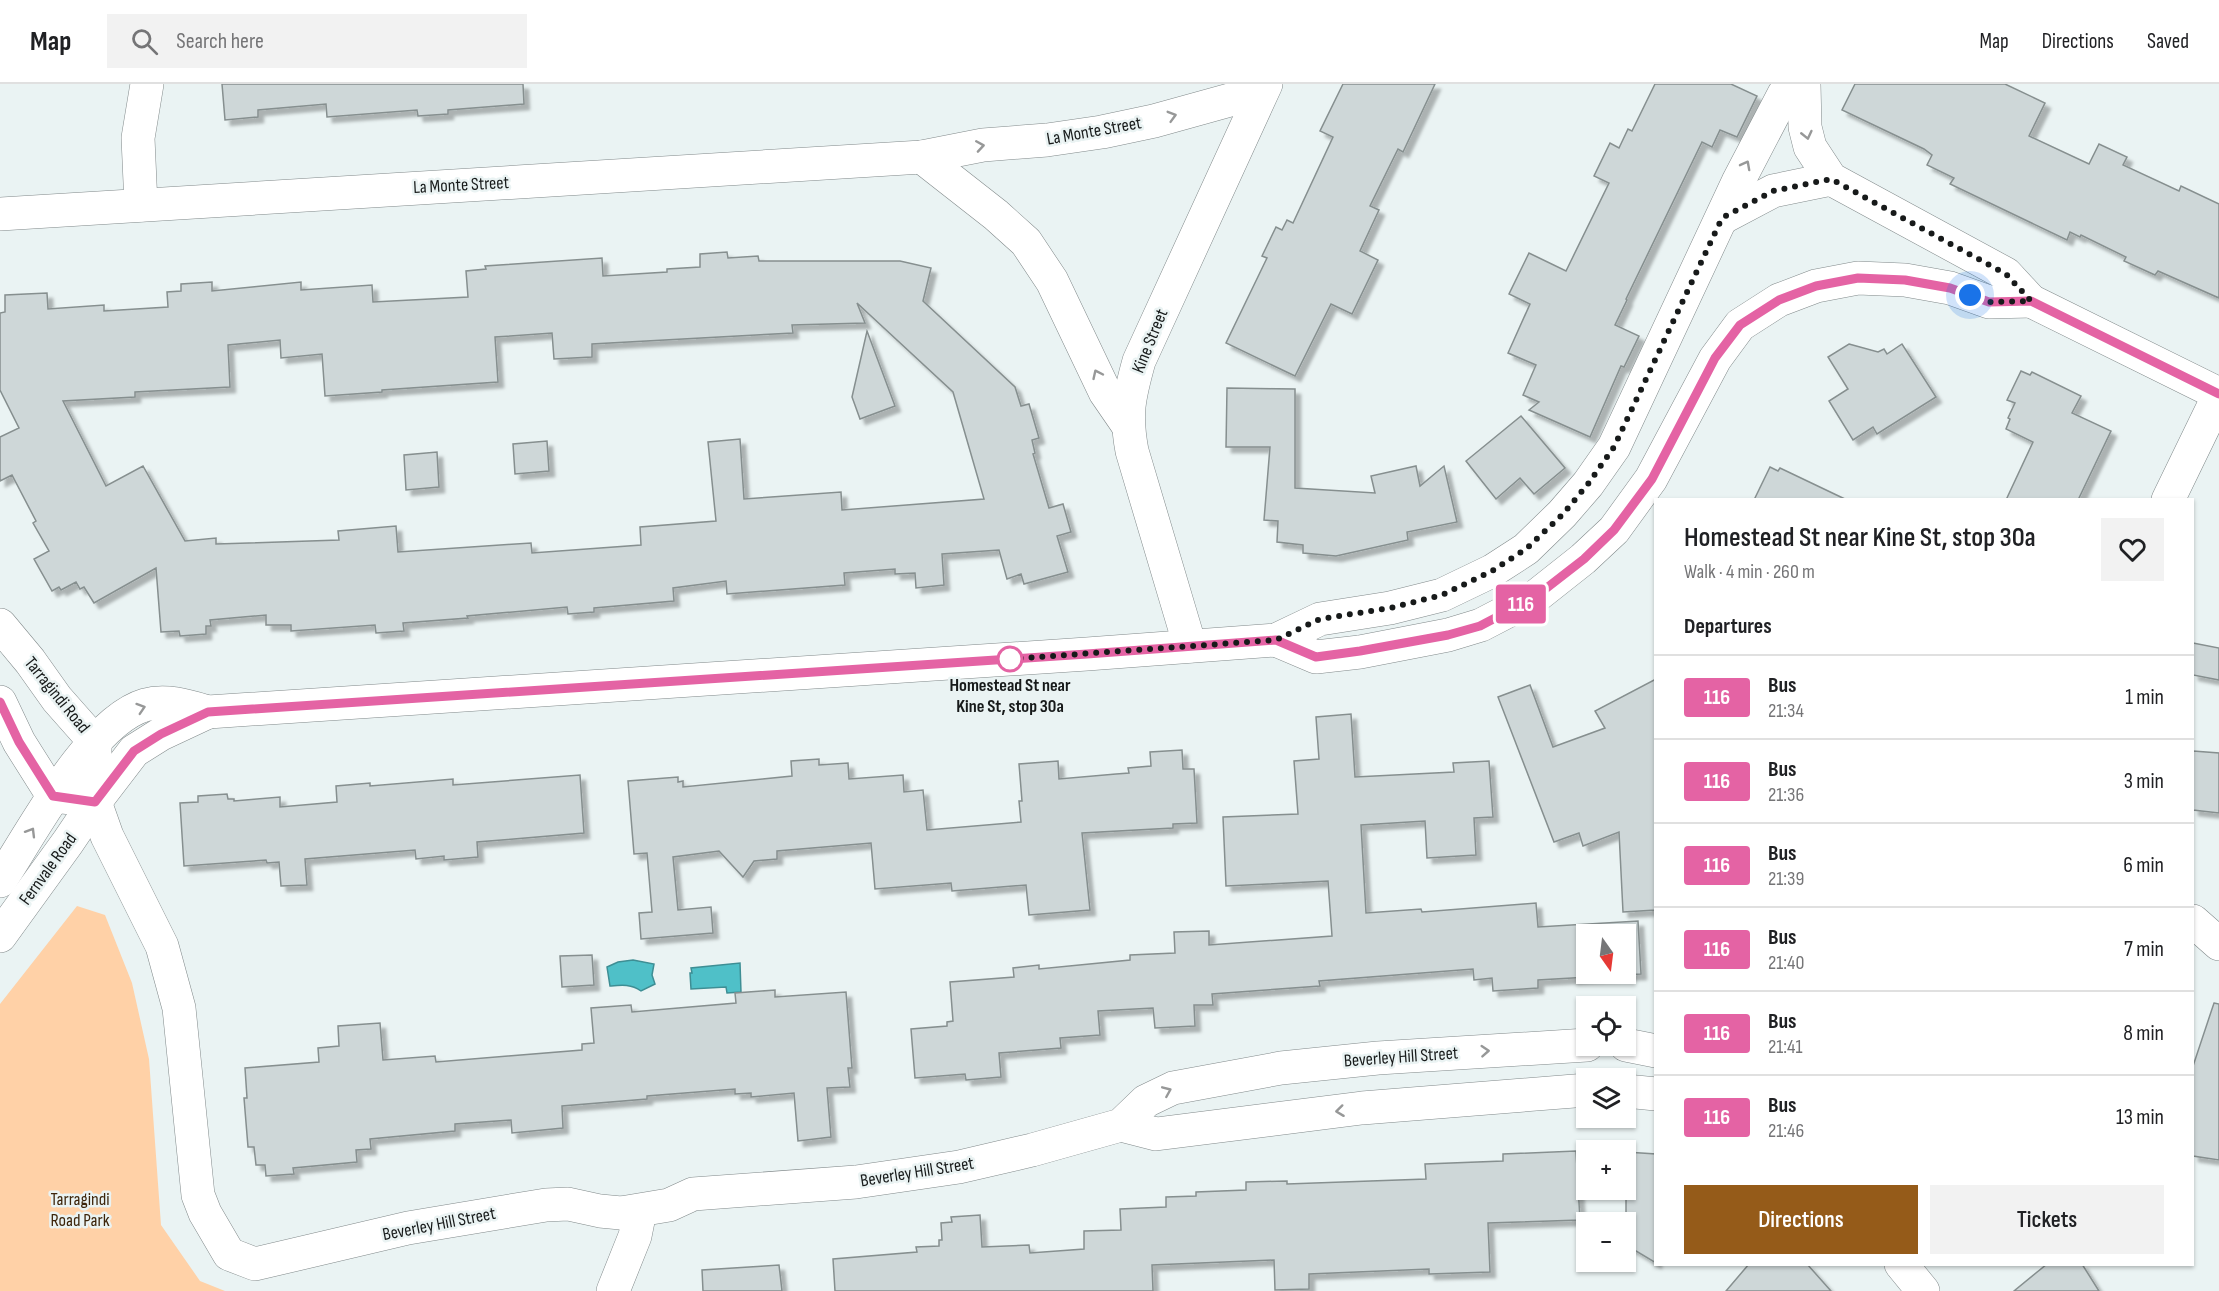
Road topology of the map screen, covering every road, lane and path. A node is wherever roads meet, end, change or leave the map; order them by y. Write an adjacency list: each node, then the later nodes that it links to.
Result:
1 (147, 84): 7 (street)
2 (1796, 84): 9 (street, one-way to 2)
3 (1804, 84): 6 (street, one-way to 6)
4 (1264, 88): 5 (street, La Monte Street, one-way to 4); 12 (street, Kine Street)
5 (922, 157): 7 (street, La Monte Street); 12 (street, one-way to 5)
6 (1831, 179): 9 (street); 10 (street)
7 (141, 205): 8 (street, La Monte Street)
8 (0, 214)
9 (1722, 218): 15 (street)
10 (2031, 301): 11 (street); 15 (street)
11 (2219, 395): 13 (street)
12 (1127, 424): 16 (street, Kine Street)
13 (2169, 498)
14 (0, 625): 19 (street, Tarragindi Road)
15 (1276, 640): 16 (street)
16 (1190, 646): 18 (street)
17 (0, 702): 20 (street)
18 (208, 712): 19 (street, Fernvale Road, one-way to 18); 21 (street, Fernvale Road)
19 (95, 742): 20 (street, Fernvale Road); 21 (street, Tarragindi Road)
20 (53, 796): 21 (street); 22 (street, Fernvale Road, one-way to 20)
21 (95, 802): 24 (street, Fernvale Road); 33 (street, Beverley Hill Street)
22 (0, 881)
23 (2194, 922): 25 (street)
24 (0, 936)
25 (2219, 944)
26 (1576, 1046): 32 (street, Beverley Hill Street, one-way to 26)
27 (1636, 1047): 28 (street)
28 (1654, 1051)
29 (1576, 1091): 32 (street, one-way to 32)
30 (1636, 1092): 31 (street)
31 (1654, 1094)
32 (1121, 1125): 33 (street, Beverley Hill Street)
33 (640, 1211): 35 (street)
34 (1903, 1266): 36 (street)
35 (613, 1291)
36 (1923, 1291)

